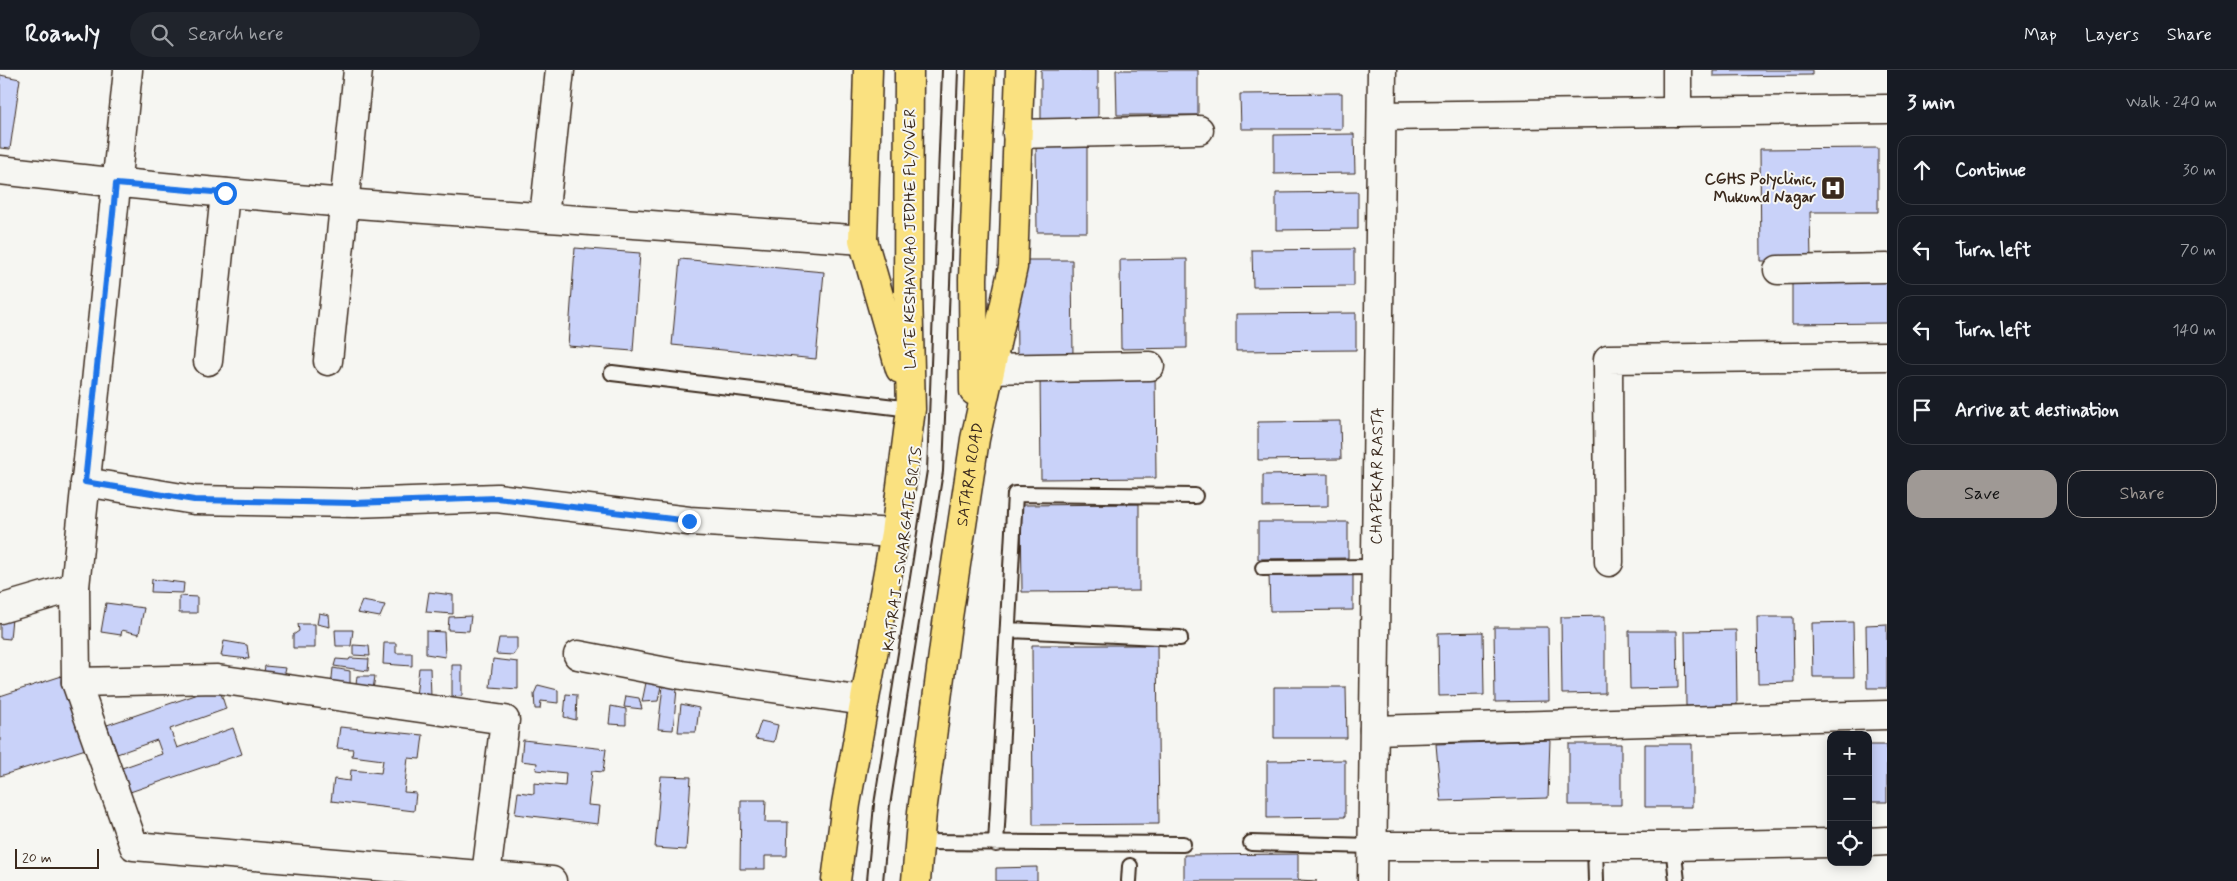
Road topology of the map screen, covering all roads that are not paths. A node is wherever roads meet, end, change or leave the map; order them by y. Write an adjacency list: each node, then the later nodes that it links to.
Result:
1 (128, 70): 17 (street)
2 (358, 70): 19 (street)
3 (560, 70): 20 (street)
4 (868, 70): 21 (highway)
5 (950, 70): 61 (lane, KATRAJ - SWARGATE BRTS)
6 (981, 70): 31 (highway)
7 (1020, 70): 15 (highway, SATARA ROAD)
8 (1382, 70): 13 (street, CHAPEKAR RASTA)
9 (1677, 70): 12 (street)
10 (909, 72): 30 (highway, LATE KESHAVRAO JEDHE FLYOVER)
11 (1887, 109): 12 (street)
12 (1677, 112): 13 (street)
13 (1382, 116): 36 (street, CHAPEKAR RASTA)
14 (1199, 130): 15 (street)
15 (1017, 134): 28 (highway, SATARA ROAD)
16 (0, 170): 17 (street)
17 (116, 184): 18 (street); 32 (street)
18 (225, 193): 19 (street); 25 (street)
19 (344, 203): 20 (street); 26 (street)
20 (544, 217): 21 (street)
21 (863, 240): 30 (highway)
22 (1887, 268): 23 (street)
23 (1778, 270)
24 (1887, 356): 35 (street)
25 (208, 361)
26 (328, 361)
27 (1150, 366): 28 (street)
28 (990, 369): 31 (highway, SATARA ROAD)
29 (612, 373): 30 (lane)
30 (911, 409): 34 (highway)
31 (975, 439): 48 (highway, SATARA ROAD)
32 (85, 482): 34 (street); 38 (street)
33 (1195, 496): 40 (lane)
34 (895, 533): 44 (highway)
35 (1610, 562)
36 (1376, 567): 37 (lane); 46 (street, CHAPEKAR RASTA)
37 (1263, 568)
38 (75, 587): 39 (street); 43 (street)
39 (0, 609)
40 (1008, 630): 41 (lane); 52 (lane)
41 (1180, 638)
42 (578, 655): 44 (street)
43 (76, 682): 58 (street); 58 (street)
44 (864, 701): 60 (highway)
45 (1887, 715): 46 (street)
46 (1374, 730): 54 (street, CHAPEKAR RASTA)
47 (1887, 841): 49 (street)
48 (920, 842): 52 (lane); 62 (highway, SATARA ROAD)
49 (1872, 842)
50 (1251, 843): 54 (lane)
51 (1827, 843): 56 (street)
52 (996, 844): 53 (lane)
53 (1182, 844)
54 (1373, 846): 55 (street); 64 (street, CHAPEKAR RASTA)
55 (1595, 846): 56 (street); 65 (lane)
56 (1673, 846): 66 (lane)
57 (1130, 866): 63 (lane)
58 (486, 876): 59 (street)
59 (552, 881)
60 (836, 881)
61 (875, 881)
62 (916, 881)
63 (1129, 881)
64 (1372, 881)
65 (1596, 881)
66 (1677, 881)

